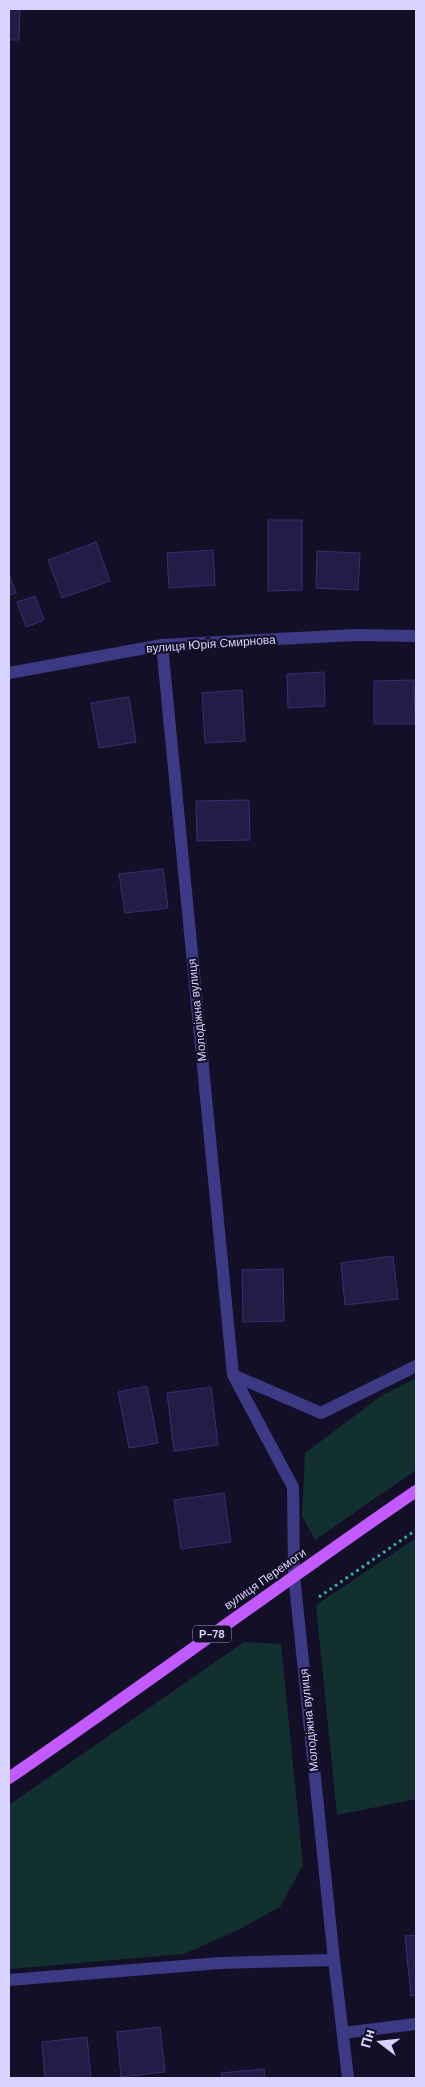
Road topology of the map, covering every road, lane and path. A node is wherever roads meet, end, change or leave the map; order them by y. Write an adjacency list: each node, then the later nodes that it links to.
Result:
1 (416, 636): 2 (street, вулиця Юрія Смирнова)
2 (162, 645): 3 (street, вулиця Юрія Смирнова); 5 (street, Молодіжна вулиця)
3 (9, 673)
4 (416, 1366): 5 (street)
5 (233, 1375): 8 (street, Молодіжна вулиця)
6 (416, 1491): 8 (main road, вулиця Перемоги / Р-78)
7 (416, 1530): 9 (path)
8 (294, 1575): 9 (street, Молодіжна вулиця); 10 (main road, вулиця Перемоги / Р-78)
9 (298, 1611): 11 (street, Молодіжна вулиця)
10 (9, 1778)
11 (334, 1960): 12 (street); 14 (street, Молодіжна вулиця)
12 (9, 1980)
13 (416, 2024): 14 (street)
14 (343, 2033): 15 (street, Молодіжна вулиця)
15 (348, 2078)

